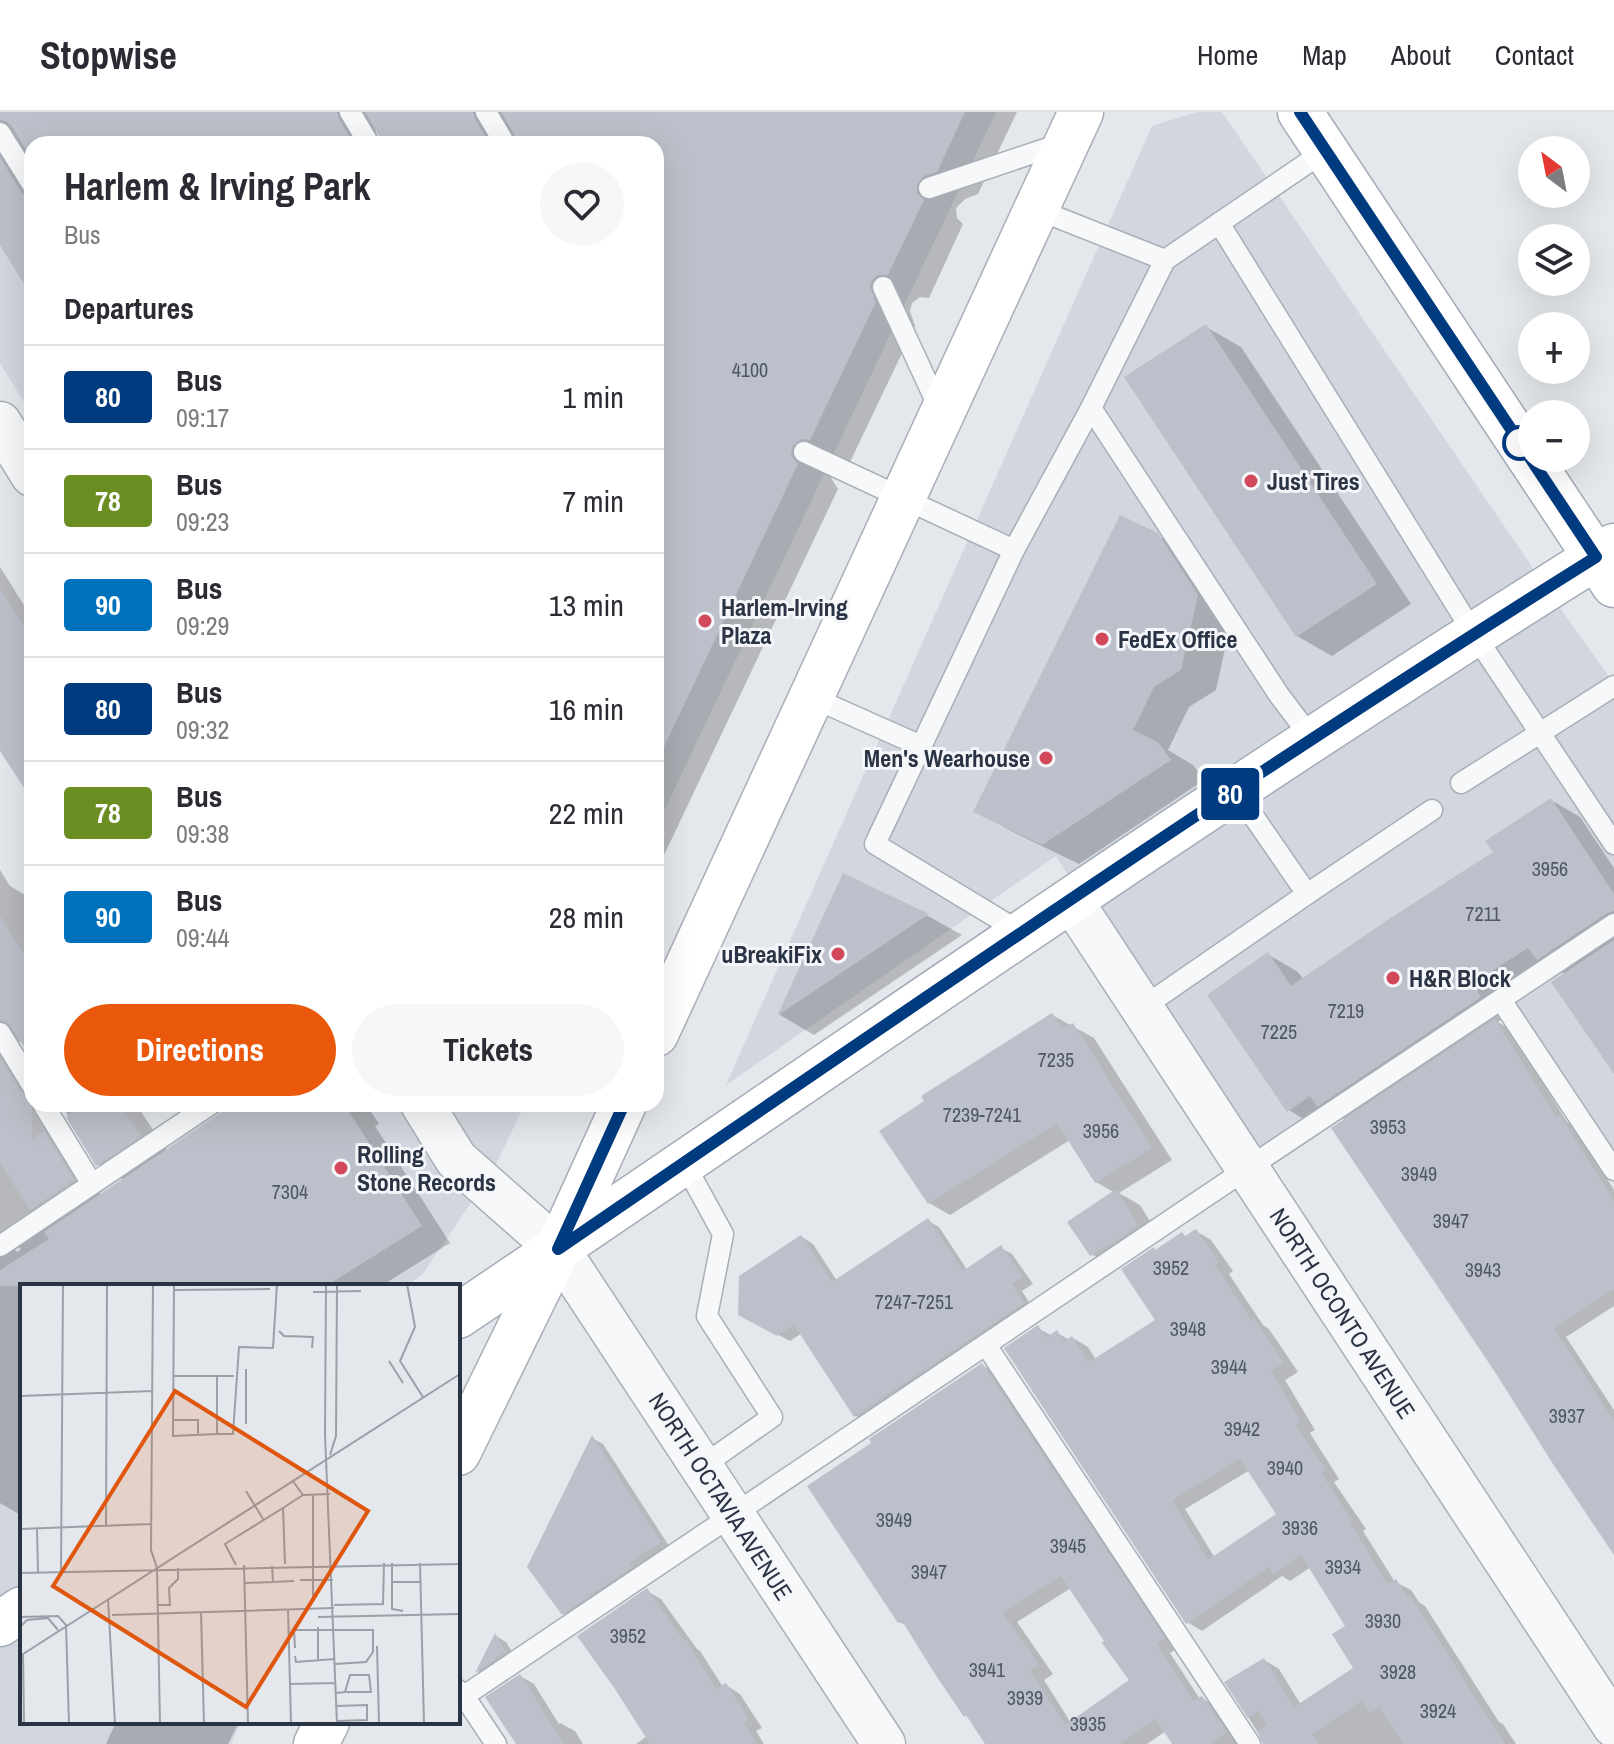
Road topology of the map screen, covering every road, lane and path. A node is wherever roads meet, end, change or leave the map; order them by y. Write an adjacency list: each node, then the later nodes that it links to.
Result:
1 (350, 112): 6 (lane)
2 (486, 112): 7 (lane)
3 (1300, 112): 8 (main road)
4 (1074, 127): 10 (lane); 11 (main road)
5 (0, 133): 9 (lane)
6 (364, 136)
7 (500, 136)
8 (1325, 151): 12 (lane); 22 (main road)
9 (24, 171)
10 (929, 188)
11 (1036, 209): 13 (lane); 16 (main road)
12 (1219, 223): 13 (lane); 23 (lane)
13 (1165, 260): 15 (lane)
14 (883, 287): 16 (lane)
15 (1091, 408): 21 (lane); 27 (lane)
16 (942, 413): 20 (main road)
17 (0, 423): 19 (street)
18 (804, 452): 20 (lane)
19 (24, 462)
20 (902, 498): 21 (lane); 25 (main road)
21 (1014, 550): 28 (lane)
22 (1608, 563): 23 (main road)
23 (1474, 634): 26 (lane); 27 (main road)
24 (1614, 686): 26 (lane)
25 (811, 697): 28 (lane); 39 (main road)
26 (1540, 734): 29 (lane); 32 (lane)
27 (1313, 740): 30 (main road)
28 (921, 746): 36 (lane)
29 (1461, 783)
30 (1236, 791): 33 (lane); 34 (main road)
31 (1432, 810): 33 (lane)
32 (1614, 844)
33 (1307, 894): 38 (lane)
34 (1071, 900): 36 (main road); 38 (street, NORTH OCONTO AVENUE)
35 (1614, 924): 37 (lane)
36 (1022, 933): 46 (main road)
37 (1501, 1000): 47 (lane); 48 (lane)
38 (1142, 1008): 47 (street, NORTH OCONTO AVENUE)
39 (664, 1017)
40 (0, 1033): 41 (lane)
41 (24, 1072)
42 (48, 1112): 49 (lane)
43 (199, 1112): 49 (lane)
44 (427, 1112): 51 (street, NORTH OCTAVIA AVENUE)
45 (620, 1112): 51 (main road)
46 (684, 1163): 51 (main road); 55 (lane)
47 (1248, 1168): 53 (lane); 61 (street, NORTH OCONTO AVENUE)
48 (1614, 1170)
49 (92, 1184): 50 (lane)
50 (0, 1246)
51 (558, 1249): 52 (main road); 54 (main road); 55 (street, NORTH OCTAVIA AVENUE)
52 (460, 1315)
53 (986, 1345): 56 (lane); 65 (lane)
54 (460, 1449)
55 (701, 1467): 56 (street, NORTH OCTAVIA AVENUE)
56 (733, 1514): 59 (lane); 64 (street, NORTH OCTAVIA AVENUE)
57 (20, 1610): 58 (main road)
58 (0, 1624)
59 (461, 1693): 63 (lane)
60 (326, 1724): 62 (main road)
61 (1614, 1726)
62 (316, 1744)
63 (496, 1744)
64 (884, 1744)
65 (1250, 1744)

